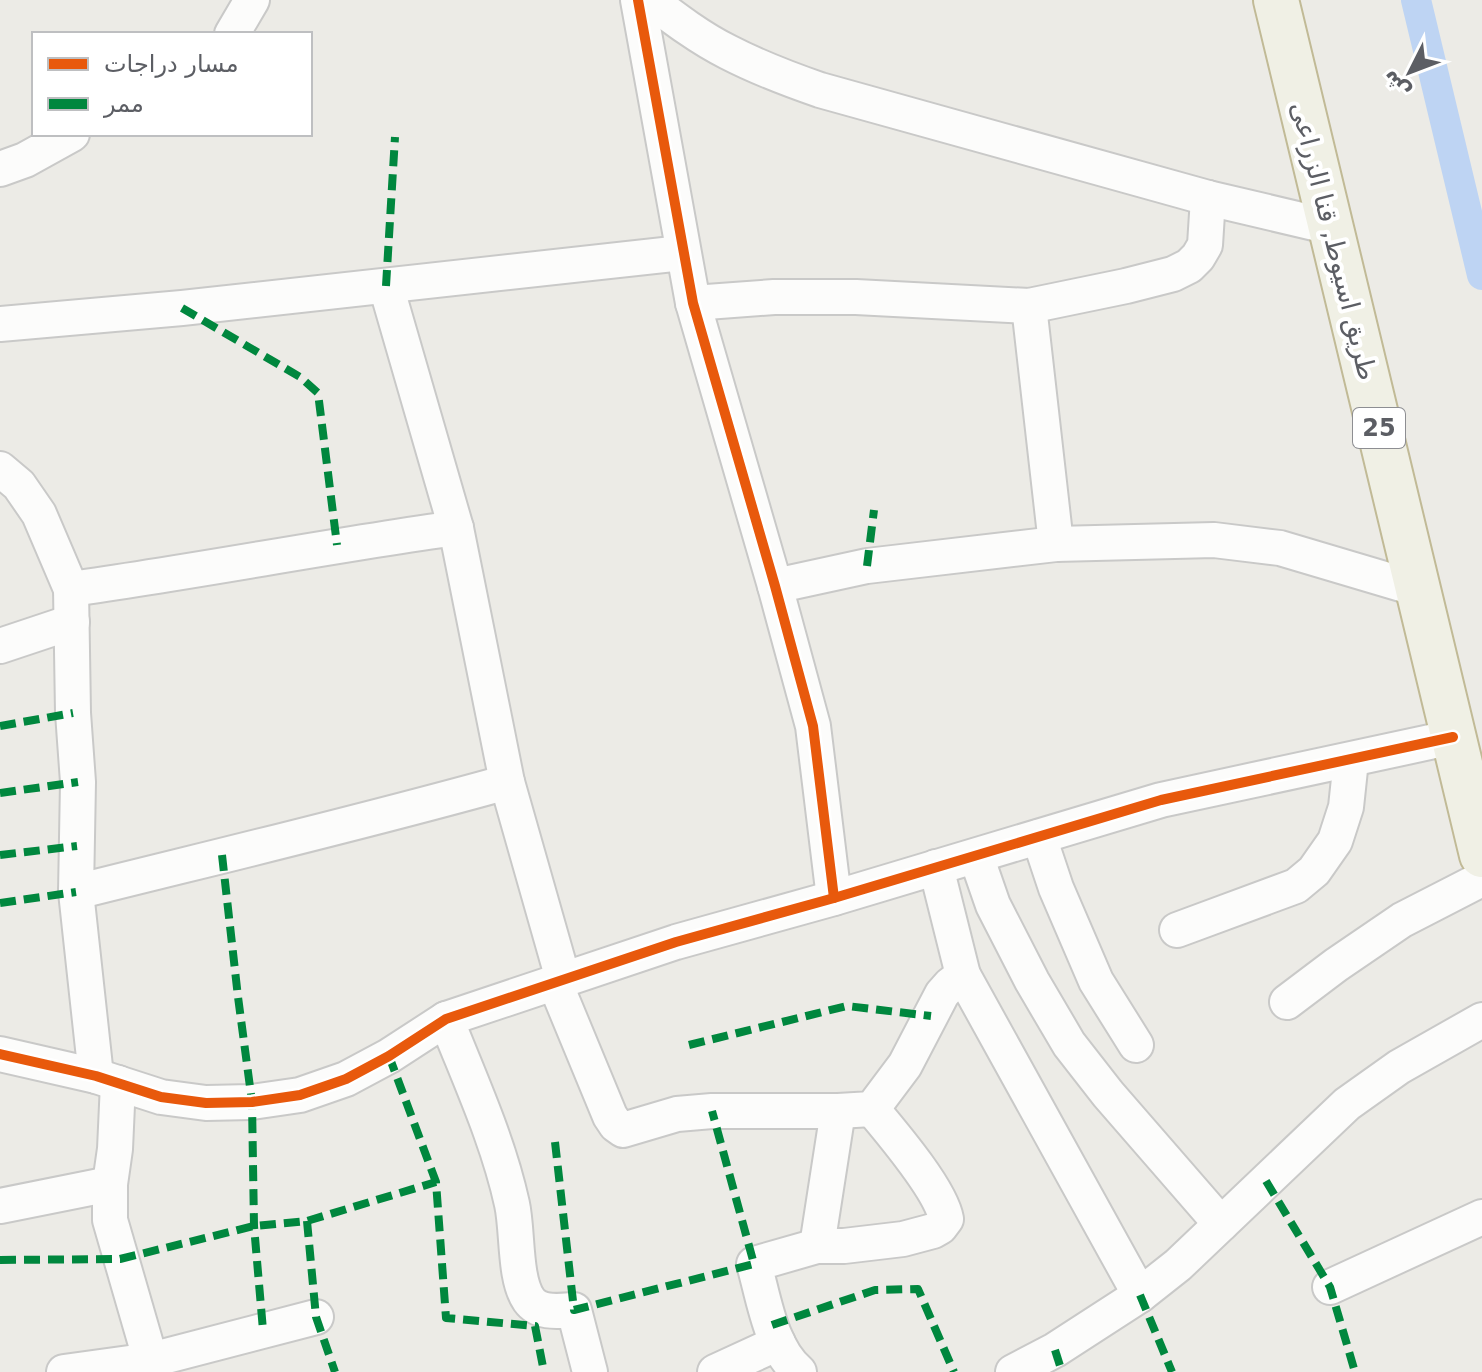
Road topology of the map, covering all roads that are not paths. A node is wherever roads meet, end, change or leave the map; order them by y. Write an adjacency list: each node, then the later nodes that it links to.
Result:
1 (252, 0): 5 (street)
2 (638, 0): 10 (street)
3 (650, 0): 8 (street)
4 (1276, 0): 9 (highway, طريق اسيوط, قنا الزراعى / 25)
5 (233, 32)
6 (68, 136): 7 (street)
7 (0, 169)
8 (1208, 198): 9 (street); 13 (street)
9 (1331, 227): 19 (highway, طريق اسيوط, قنا الزراعى / 25)
10 (682, 253): 11 (street); 12 (street)
11 (386, 286): 14 (street); 16 (street)
12 (693, 303): 13 (street); 18 (street)
13 (1029, 306): 17 (street)
14 (0, 324)
15 (0, 469): 20 (street)
16 (456, 528): 20 (street); 24 (street)
17 (1056, 544): 18 (street); 19 (street)
18 (775, 586): 31 (street)
19 (1418, 589): 22 (highway, طريق اسيوط, قنا الزراعى / 25)
20 (72, 606): 21 (street); 30 (street)
21 (0, 646)
22 (1453, 737): 23 (street); 26 (highway, طريق اسيوط, قنا الزراعى / 25)
23 (1351, 760): 25 (street); 32 (street)
24 (507, 782): 30 (street); 34 (street)
25 (1039, 837): 27 (street); 38 (street)
26 (1482, 855)
27 (976, 856): 28 (street); 46 (street)
28 (936, 867): 31 (street); 33 (street)
29 (1482, 879): 35 (street)
30 (76, 892): 40 (street)
31 (834, 898): 34 (street)
32 (1177, 930)
33 (963, 975): 41 (street); 49 (street)
34 (559, 981): 36 (street); 42 (street)
35 (1287, 1002)
36 (446, 1019): 40 (street); 54 (street)
37 (1482, 1020): 46 (street)
38 (1136, 1045)
39 (0, 1054): 40 (street)
40 (107, 1079): 43 (street)
41 (872, 1109): 42 (street); 47 (street)
42 (838, 1111): 47 (street)
43 (110, 1184): 44 (street); 52 (street)
44 (0, 1206)
45 (1482, 1217): 48 (street)
46 (1221, 1224): 49 (street)
47 (817, 1246): 51 (street)
48 (1330, 1287)
49 (1140, 1295): 57 (street)
50 (316, 1317): 52 (street)
51 (778, 1343): 55 (street); 56 (street)
52 (152, 1366): 53 (street)
53 (64, 1372)
54 (590, 1372)
55 (715, 1372)
56 (799, 1372)
57 (1013, 1372)

